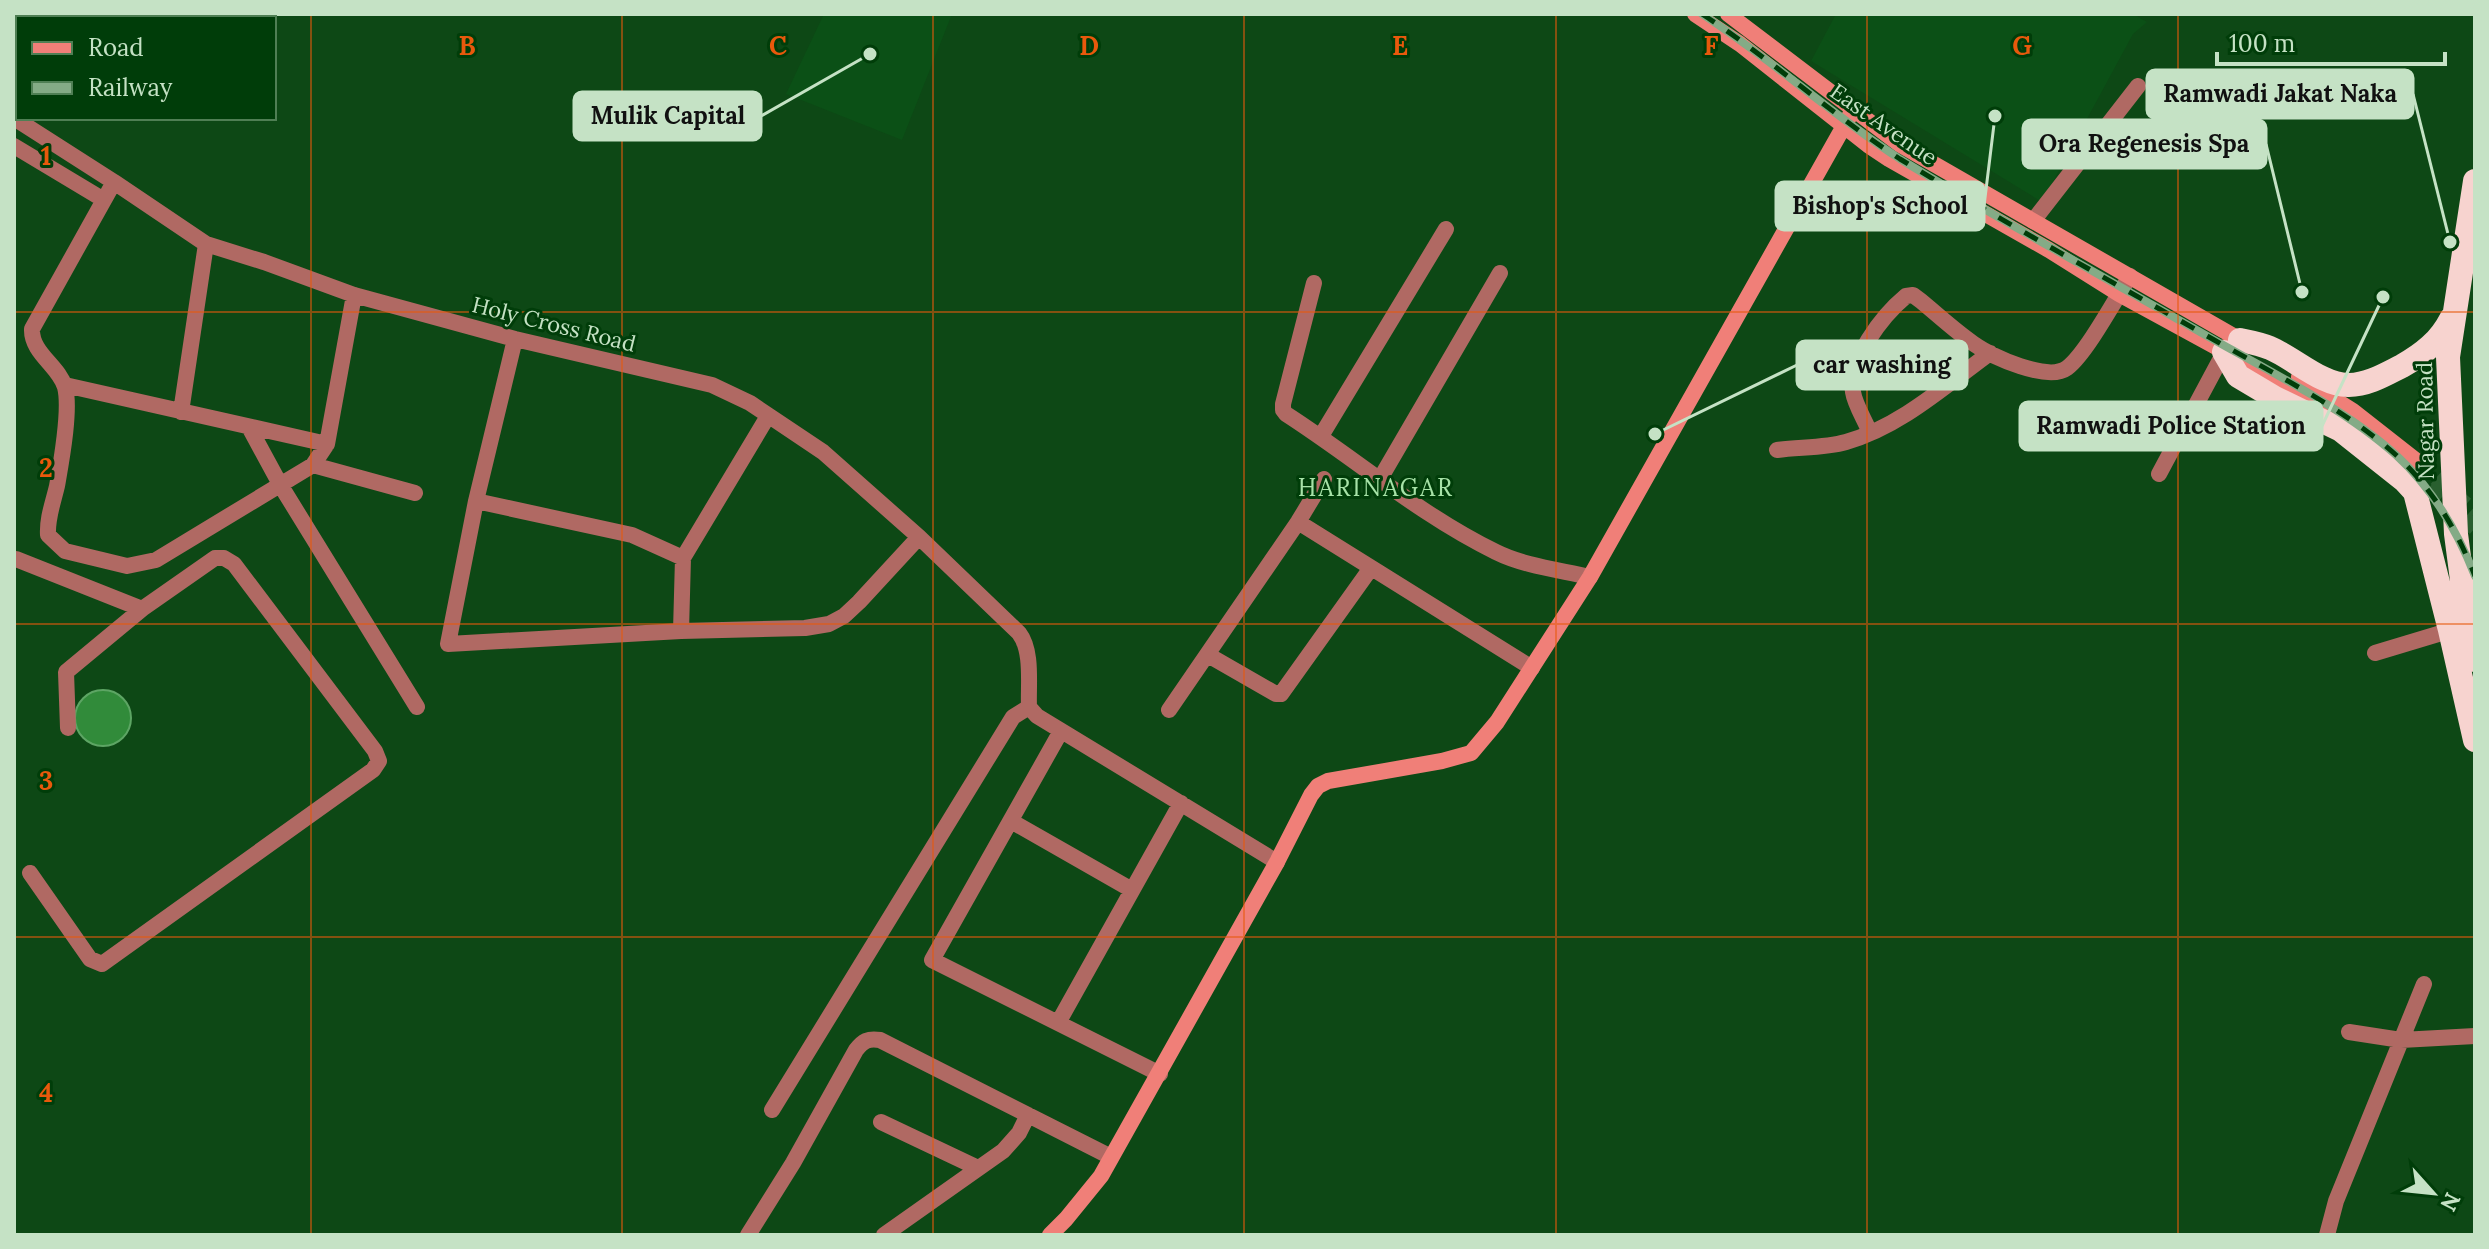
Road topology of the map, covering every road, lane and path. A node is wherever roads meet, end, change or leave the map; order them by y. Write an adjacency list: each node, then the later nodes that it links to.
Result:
1 (1695, 14): 6 (main road, East Avenue)
2 (1728, 14): 4 (main road, East Avenue)
3 (2138, 86): 11 (street)
4 (1853, 110): 6 (main road); 11 (main road, East Avenue)
5 (17, 120): 9 (street, Holy Cross Road)
6 (1844, 126): 17 (main road, East Avenue); 46 (main road)
7 (14, 146): 10 (street)
8 (2475, 181): 19 (highway, Nagar Road)
9 (114, 182): 10 (street); 13 (street, Holy Cross Road)
10 (104, 200): 21 (street)
11 (2033, 221): 15 (main road, East Avenue)
12 (1446, 229): 30 (street)
13 (206, 244): 18 (street, Holy Cross Road); 26 (street)
14 (1500, 273): 37 (street)
15 (2130, 276): 17 (street); 23 (main road, East Avenue)
16 (1314, 283): 30 (street)
17 (2119, 294): 23 (main road, East Avenue); 24 (street)
18 (354, 295): 22 (street, Holy Cross Road); 31 (street)
19 (2454, 314): 23 (highway); 48 (highway, Nagar Road)
20 (14, 329): 21 (street)
21 (31, 339): 25 (street)
22 (515, 339): 27 (street, Holy Cross Road); 40 (street)
23 (2232, 342): 34 (main road); 35 (street); 48 (highway)
24 (1990, 353): 29 (street); 29 (street)
25 (65, 385): 26 (street); 38 (street)
26 (181, 412): 28 (street)
27 (768, 416): 42 (street, Holy Cross Road); 43 (street)
28 (249, 427): 31 (street); 38 (street)
29 (1870, 433): 32 (street)
30 (1321, 436): 37 (street)
31 (327, 444): 33 (street)
32 (1777, 450)
33 (313, 465): 38 (street); 39 (street)
34 (2414, 467)
35 (2159, 474)
36 (1324, 479): 41 (street)
37 (1380, 479): 46 (street)
38 (281, 486): 54 (street)
39 (415, 493)
40 (476, 501): 43 (street); 49 (street)
41 (1298, 522): 45 (street); 51 (street)
42 (919, 537): 49 (street); 55 (street, Holy Cross Road)
43 (683, 558): 49 (street)
44 (16, 559): 47 (street)
45 (1371, 568): 51 (street); 53 (street)
46 (1590, 577): 53 (main road)
47 (142, 609): 57 (street); 63 (street)
48 (2459, 628): 50 (street); 52 (highway, Nagar Road); 59 (highway)
49 (681, 631)
50 (2375, 653)
51 (1208, 655): 56 (street)
52 (2475, 660)
53 (1532, 668): 62 (main road)
54 (417, 707)
55 (1029, 707): 58 (street); 71 (street)
56 (1169, 710)
57 (68, 728)
58 (1061, 731): 60 (street); 61 (street)
59 (2475, 740)
60 (1181, 803): 62 (street); 64 (street)
61 (1011, 821): 64 (street); 66 (street)
62 (1277, 862): 70 (main road)
63 (30, 873)
64 (1132, 890): 66 (street)
65 (2424, 984): 69 (street)
66 (1058, 1023): 70 (street)
67 (2349, 1032): 69 (street)
68 (2475, 1036): 69 (street)
69 (2401, 1040): 79 (street)
70 (1160, 1074): 74 (main road)
71 (772, 1110)
72 (1028, 1115): 74 (street); 75 (street); 76 (street)
73 (881, 1122): 75 (street)
74 (1111, 1157): 78 (main road)
75 (978, 1168): 77 (street)
76 (748, 1235)
77 (884, 1235)
78 (1050, 1235)
79 (2327, 1235)

